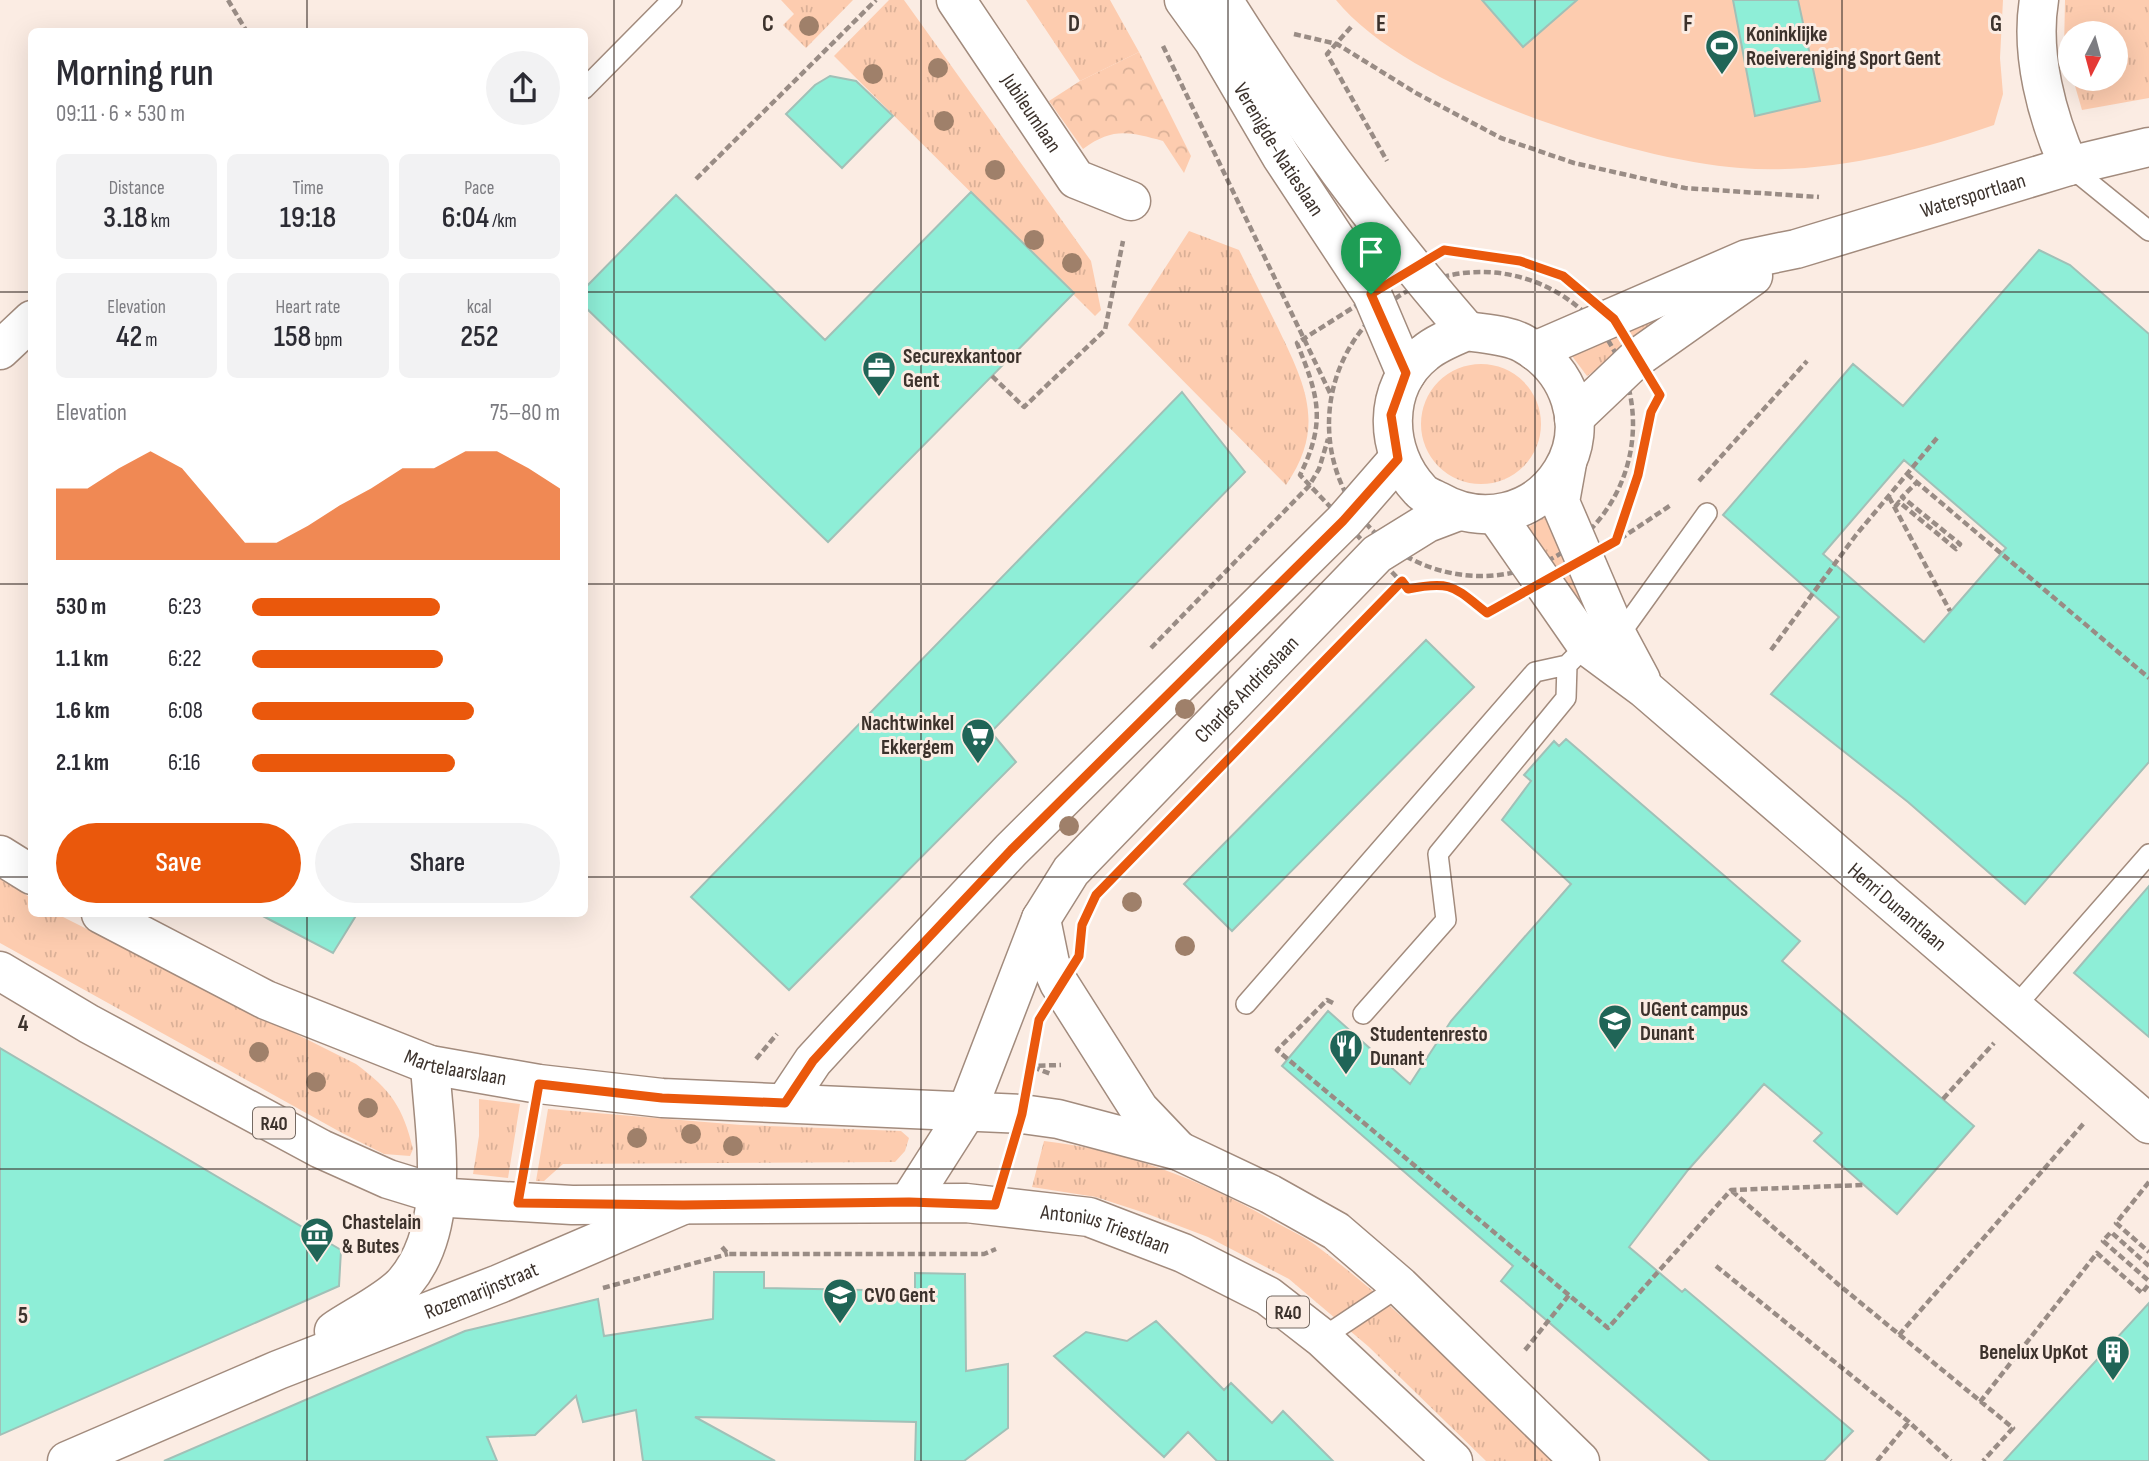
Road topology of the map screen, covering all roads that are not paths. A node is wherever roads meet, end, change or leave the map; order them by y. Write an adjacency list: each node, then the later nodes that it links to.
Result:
1 (672, 0): 6 (lane)
2 (956, 0): 9 (street, Jubileumlaan)
3 (1185, 0): 16 (street, Verenigde-Natieslaan)
4 (2039, 0): 8 (street)
5 (1229, 10): 13 (street, Verenigde-Natieslaan)
6 (588, 85)
7 (2149, 147): 8 (street, Watersportlaan)
8 (2069, 166): 10 (lane); 11 (street, Watersportlaan)
9 (1131, 201)
10 (2149, 231)
11 (1796, 249): 15 (street, Watersportlaan); 17 (street, Watersportlaan)
12 (28, 324): 14 (street)
13 (1468, 331): 15 (street, Charles Andrieslaan); 16 (street, Charles Andrieslaan)
14 (0, 350)
15 (1535, 351): 17 (street, Charles Andrieslaan)
16 (1406, 373): 18 (street, Charles Andrieslaan)
17 (1574, 418): 19 (street, Charles Andrieslaan)
18 (1398, 459): 20 (street, Charles Andrieslaan); 24 (street)
19 (1567, 463): 22 (street, Charles Andrieslaan); 23 (street)
20 (1456, 512): 22 (street, Charles Andrieslaan); 28 (street, Charles Andrieslaan)
21 (1707, 513): 23 (lane)
22 (1496, 515): 23 (street, Henri Dunantlaan)
23 (1591, 649): 31 (lane); 32 (street, Henri Dunantlaan); 33 (lane)
24 (1011, 850): 28 (street); 35 (street)
25 (2149, 854): 32 (lane)
26 (0, 855): 27 (street)
27 (28, 872)
28 (1048, 906): 36 (street, Charles Andrieslaan); 38 (street)
29 (107, 917): 34 (street, Martelaarslaan)
30 (0, 971): 39 (street, R40)
31 (1246, 1004)
32 (2017, 1011): 37 (street, Henri Dunantlaan)
33 (1363, 1014)
34 (430, 1065): 35 (street, Martelaarslaan); 39 (street, Rozemarijnstraat)
35 (785, 1103): 36 (street, Martelaarslaan)
36 (967, 1111): 38 (street); 40 (street, Charles Andrieslaan)
37 (2149, 1124)
38 (1179, 1151): 42 (street)
39 (438, 1194): 41 (street, R40); 44 (street, Rozemarijnstraat)
40 (909, 1202): 41 (street, Antonius Triestlaan / R40); 43 (street, Antonius Triestlaan / R40)
41 (683, 1205): 44 (street, Rozemarijnstraat)
42 (1400, 1286): 43 (lane); 47 (street)
43 (1322, 1338): 46 (street, Antonius Triestlaan / R40)
44 (278, 1370): 45 (street, Rozemarijnstraat)
45 (67, 1461)
46 (1453, 1461)
47 (1580, 1461)

